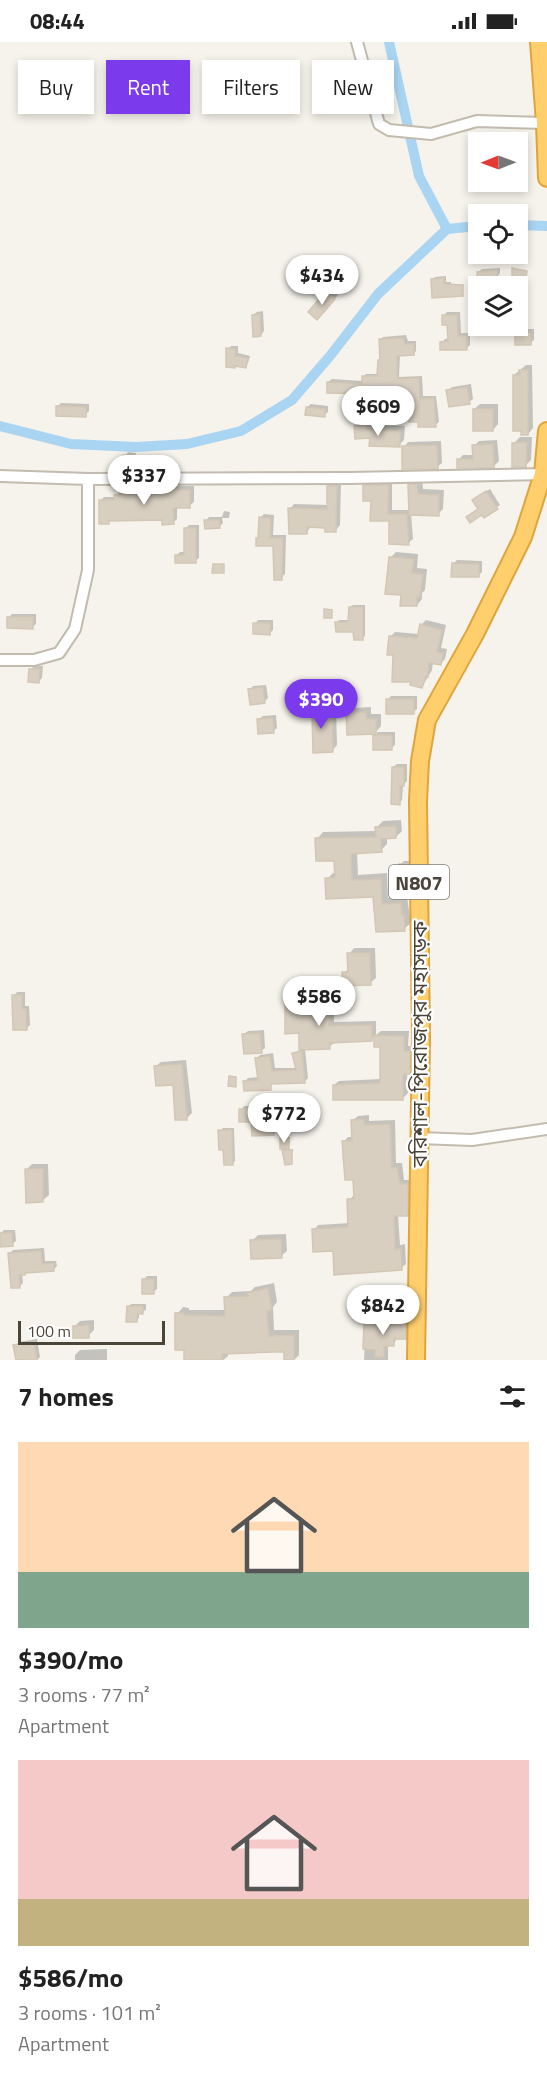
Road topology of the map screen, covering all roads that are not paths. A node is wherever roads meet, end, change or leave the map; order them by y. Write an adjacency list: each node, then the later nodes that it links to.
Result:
1 (357, 42): 3 (street)
2 (539, 42): 3 (highway)
3 (545, 123): 4 (highway)
4 (547, 178)
5 (547, 431): 6 (highway, বরিশাল-পিরোজপুর মহাসড়ক / N807)
6 (545, 474): 8 (street); 11 (highway, বরিশাল-পিরোজপুর মহাসড়ক / N807)
7 (0, 476): 8 (street)
8 (88, 479): 9 (street)
9 (0, 660)
10 (547, 1129): 11 (street)
11 (419, 1138): 12 (highway, বরিশাল-পিরোজপুর মহাসড়ক / N807)
12 (416, 1360)

